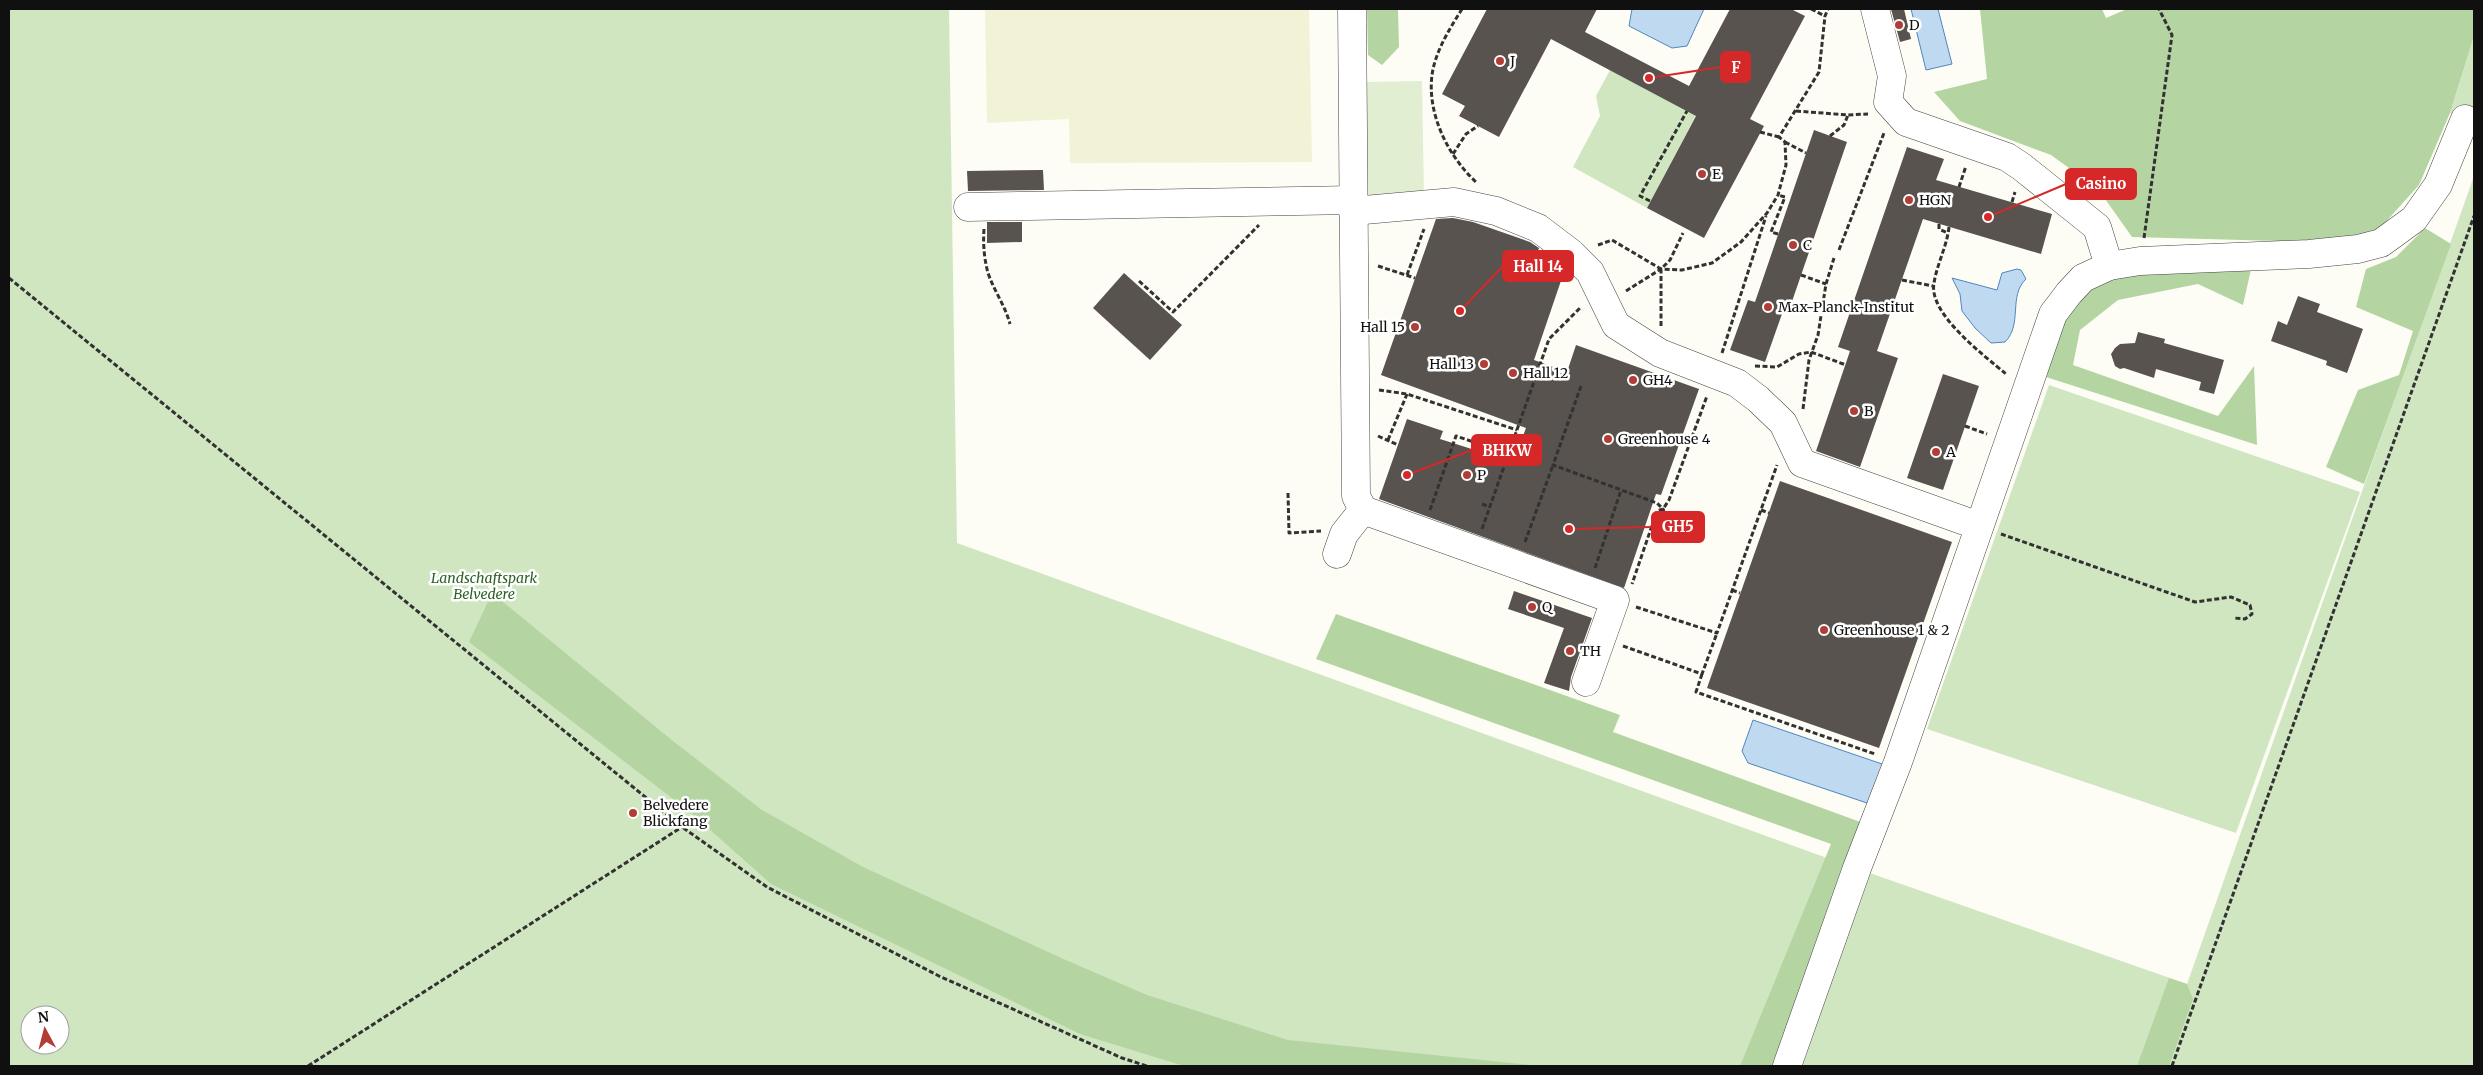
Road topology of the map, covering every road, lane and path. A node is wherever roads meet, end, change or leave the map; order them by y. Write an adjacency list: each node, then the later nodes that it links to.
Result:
1 (1352, 9): 25 (lane)
2 (1462, 9): 19 (path)
3 (1811, 9): 7 (path)
4 (1828, 9): 7 (path)
5 (1875, 9): 8 (lane)
6 (2159, 9): 38 (path)
7 (1825, 16): 10 (path)
8 (1885, 107): 11 (path); 34 (path); 39 (lane)
9 (1687, 111): 21 (path)
10 (1796, 111): 11 (path); 15 (path)
11 (1848, 115): 16 (path)
12 (2465, 118): 38 (lane)
13 (1478, 126): 19 (path)
14 (1760, 132): 15 (path)
15 (1779, 136): 17 (path)
16 (1830, 136)
17 (1786, 142): 18 (path); 20 (path)
18 (1806, 153)
19 (1453, 154): 26 (path)
20 (1778, 195): 27 (path); 33 (path)
21 (1650, 201)
22 (1280, 203): 24 (lane); 25 (lane); 46 (path)
23 (1439, 203): 25 (lane); 26 (lane); 41 (path)
24 (976, 206): 50 (path)
25 (1353, 206): 36 (lane)
26 (1496, 211): 35 (lane)
27 (1768, 213): 40 (path); 54 (path)
28 (2474, 216): 94 (path)
29 (1938, 224): 32 (path)
30 (1949, 227): 32 (path)
31 (1682, 233): 40 (path)
32 (1948, 233): 48 (path)
33 (1778, 234)
34 (1839, 250)
35 (1571, 253): 40 (path); 49 (lane)
36 (1353, 258): 41 (path); 55 (lane)
37 (1834, 258): 47 (path)
38 (2140, 261): 39 (lane)
39 (2109, 266): 57 (lane)
40 (1661, 269): 49 (path); 51 (path)
41 (1407, 275): 44 (path)
42 (1801, 275): 47 (path)
43 (9, 278): 90 (path)
44 (1415, 278)
45 (1902, 280): 48 (path)
46 (1139, 281)
47 (1826, 284): 52 (path)
48 (1933, 286): 57 (path)
49 (1601, 295): 51 (lane); 59 (path)
50 (1010, 324)
51 (1660, 352): 54 (lane)
52 (1811, 352): 53 (path); 54 (path); 61 (path)
53 (1846, 365)
54 (1725, 379): 61 (lane); 70 (path)
55 (1355, 386): 58 (path); 71 (lane)
56 (1581, 386): 65 (path)
57 (2026, 391): 75 (lane)
58 (1407, 394): 59 (path); 60 (path)
59 (1517, 430): 64 (path)
60 (1388, 440)
61 (1792, 444): 72 (path); 75 (lane)
62 (1483, 445): 63 (path); 64 (path); 76 (path)
63 (1481, 452)
64 (1509, 454): 69 (path)
65 (1553, 465): 66 (path); 79 (path)
66 (1621, 490): 70 (path); 80 (path)
67 (1288, 493): 77 (path)
68 (1482, 504): 69 (path)
69 (1490, 507): 78 (path)
70 (1663, 508): 74 (path); 83 (path)
71 (1363, 510): 76 (lane); 77 (lane)
72 (1761, 510): 73 (path); 81 (path)
73 (1769, 513)
74 (1667, 521)
75 (1979, 526): 84 (path); 89 (lane)
76 (1422, 532): 78 (lane)
77 (1340, 544)
78 (1475, 549): 79 (lane)
79 (1517, 565): 80 (lane)
80 (1587, 590): 83 (lane)
81 (1732, 590): 82 (path); 85 (path)
82 (1740, 593)
83 (1620, 602): 85 (path); 86 (lane)
84 (2234, 618)
85 (1717, 633): 87 (path)
86 (1602, 638): 87 (path); 88 (lane)
87 (1702, 674): 89 (path)
88 (1586, 682)
89 (1898, 762): 93 (lane)
90 (682, 827): 91 (path); 92 (path)
91 (308, 1066)
92 (1147, 1066)
93 (1787, 1066)
94 (2172, 1066)

